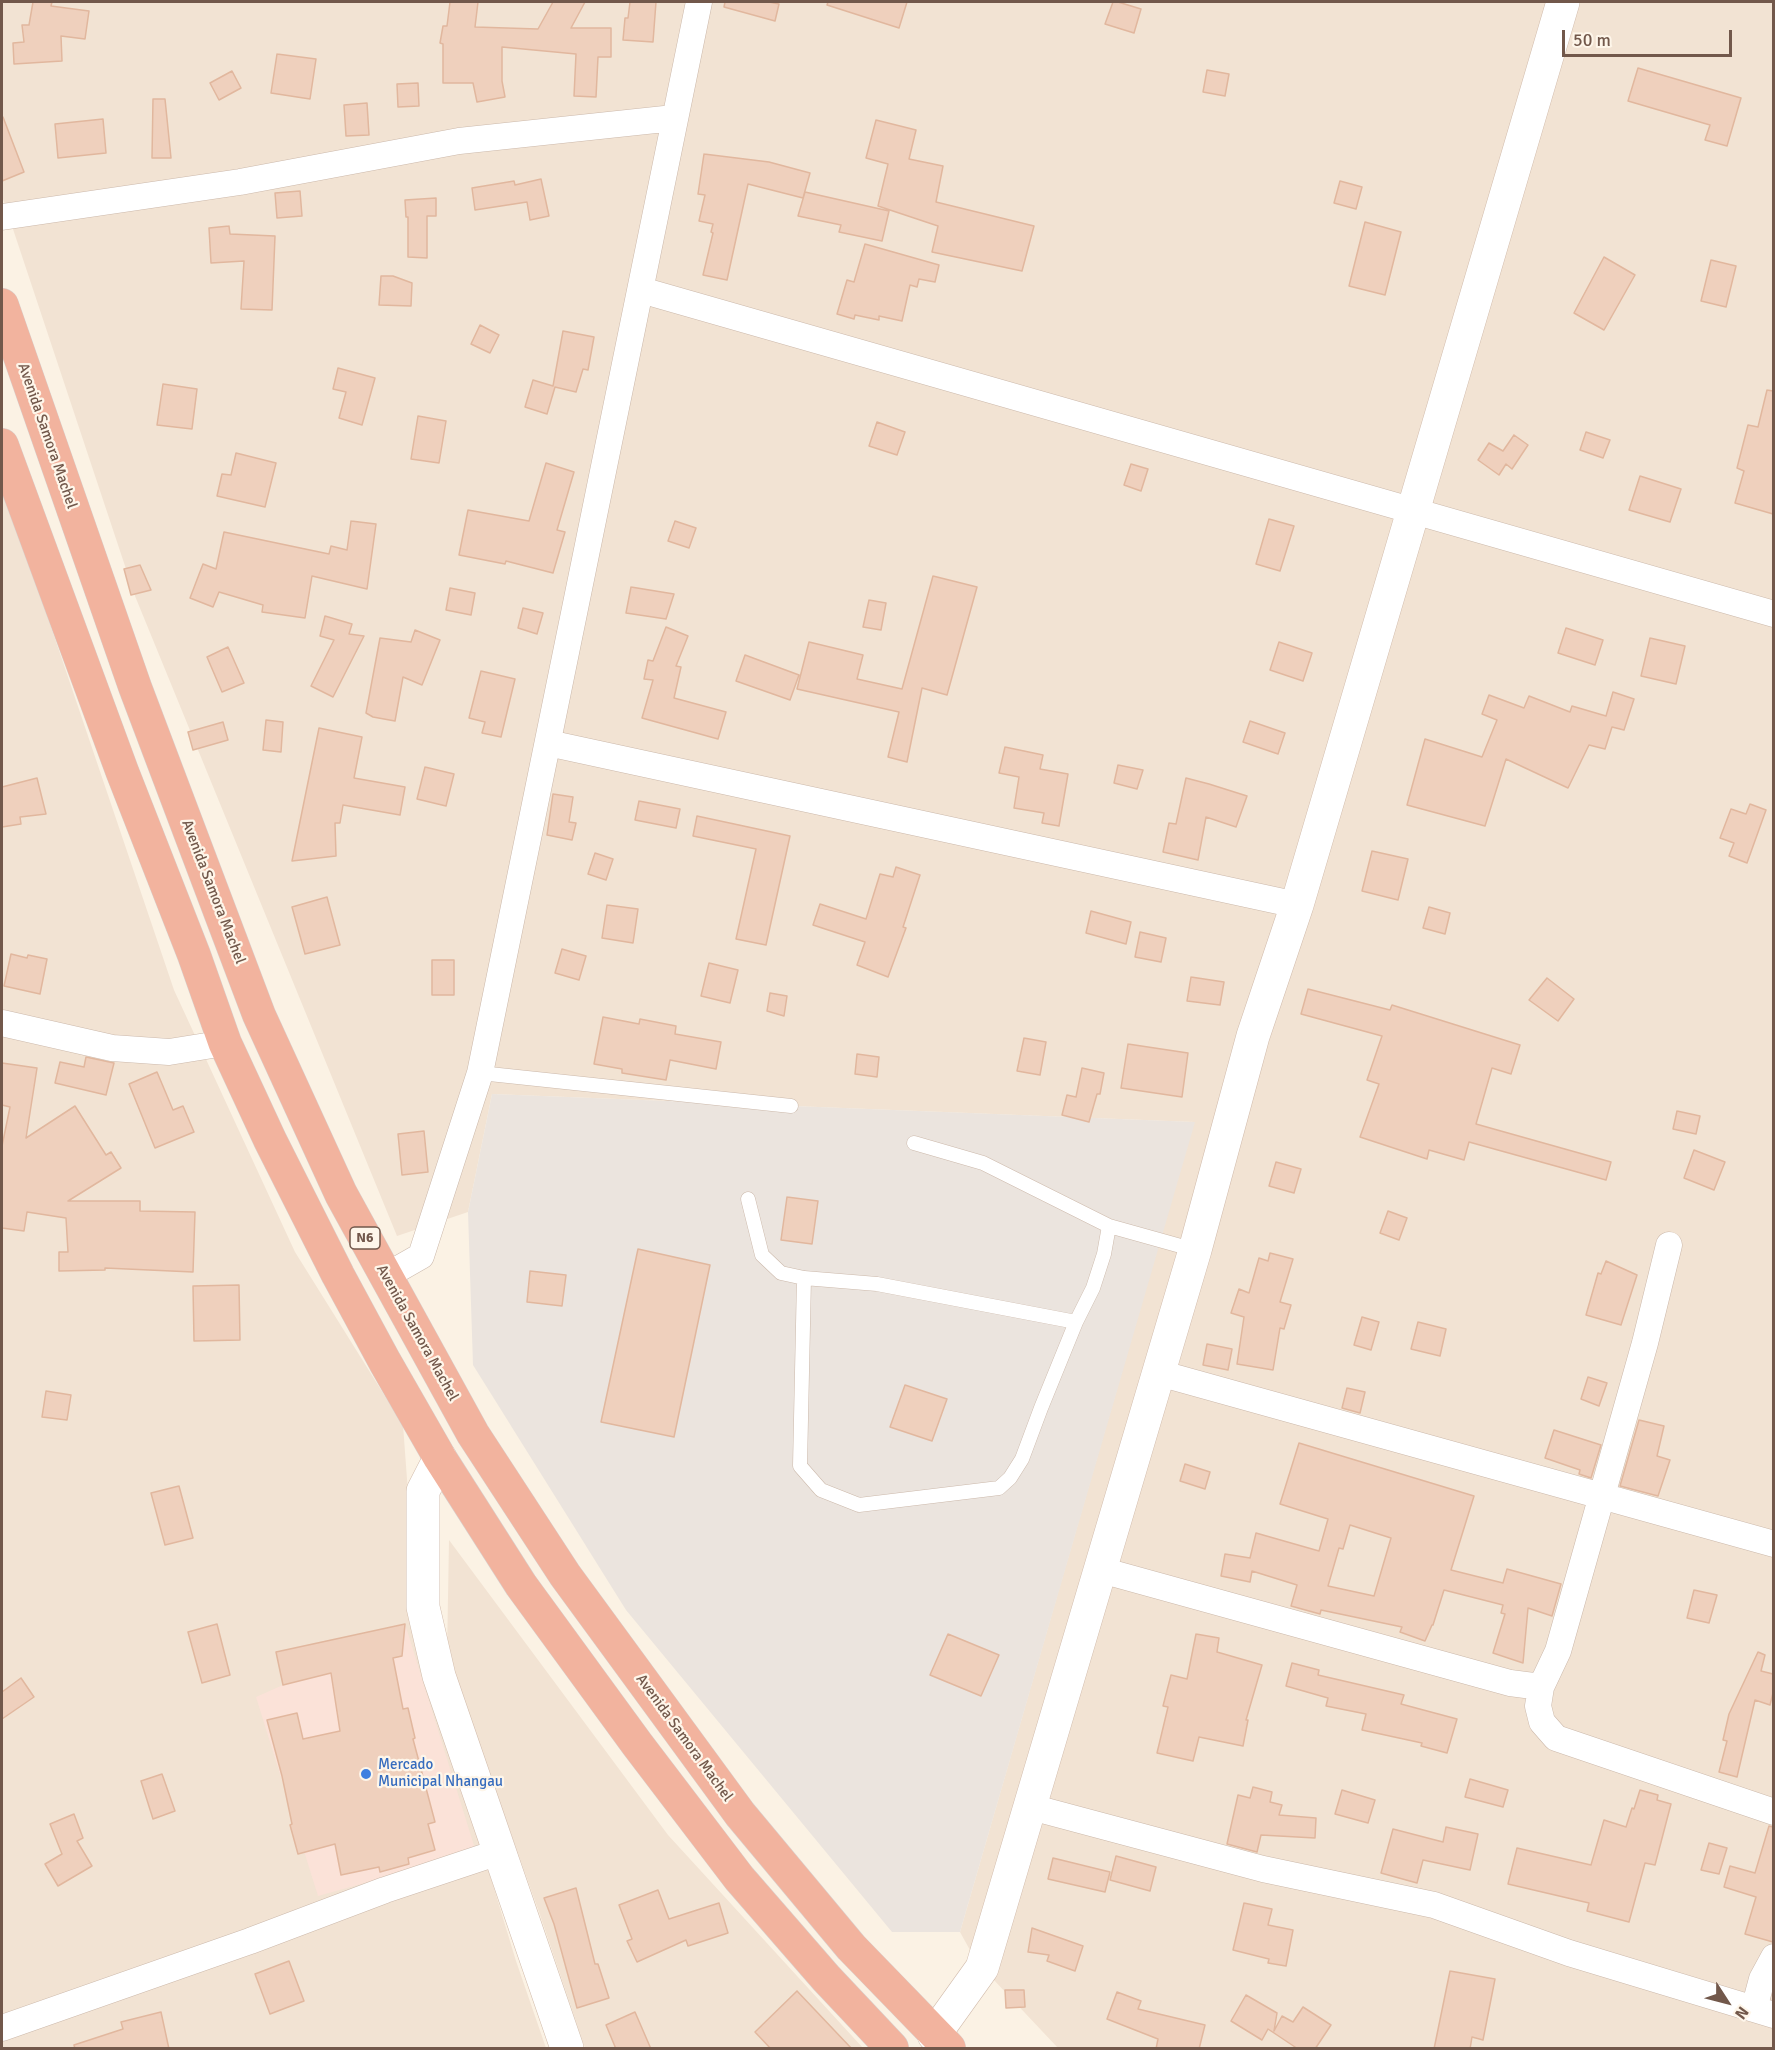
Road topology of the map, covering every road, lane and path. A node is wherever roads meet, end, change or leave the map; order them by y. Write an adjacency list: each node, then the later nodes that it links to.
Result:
1 (699, 2): 3 (street)
2 (1563, 2): 8 (street)
3 (674, 118): 4 (street); 5 (street)
4 (2, 217)
5 (641, 290): 8 (street); 10 (street)
6 (2, 305): 21 (highway, Avenida Samora Machel / N6)
7 (2, 445): 13 (highway)
8 (1413, 510): 9 (street); 11 (street)
9 (1773, 614)
10 (548, 743): 11 (street); 14 (street)
11 (1297, 905): 20 (street)
12 (2, 1023): 13 (street)
13 (225, 1042): 25 (highway)
14 (480, 1073): 15 (lane); 21 (street)
15 (791, 1106)
16 (914, 1143): 18 (lane)
17 (748, 1199): 22 (lane)
18 (1109, 1226): 20 (lane); 23 (lane)
19 (1669, 1245): 26 (street)
20 (1195, 1250): 24 (street)
21 (386, 1276): 36 (highway, Avenida Samora Machel / N6)
22 (804, 1278): 23 (lane); 23 (lane)
23 (1076, 1322)
24 (1159, 1373): 26 (street); 28 (street)
25 (440, 1458): 32 (street); 38 (highway)
26 (1601, 1496): 27 (street); 29 (street)
27 (1773, 1544)
28 (1101, 1570): 29 (street); 30 (street)
29 (1541, 1687): 31 (street)
30 (1031, 1807): 34 (street); 36 (street)
31 (1773, 1812)
32 (499, 1852): 35 (street); 37 (street)
33 (1773, 1957): 34 (street)
34 (1764, 2012)
35 (2, 2028)
36 (942, 2042)
37 (567, 2049)
38 (892, 2049)

